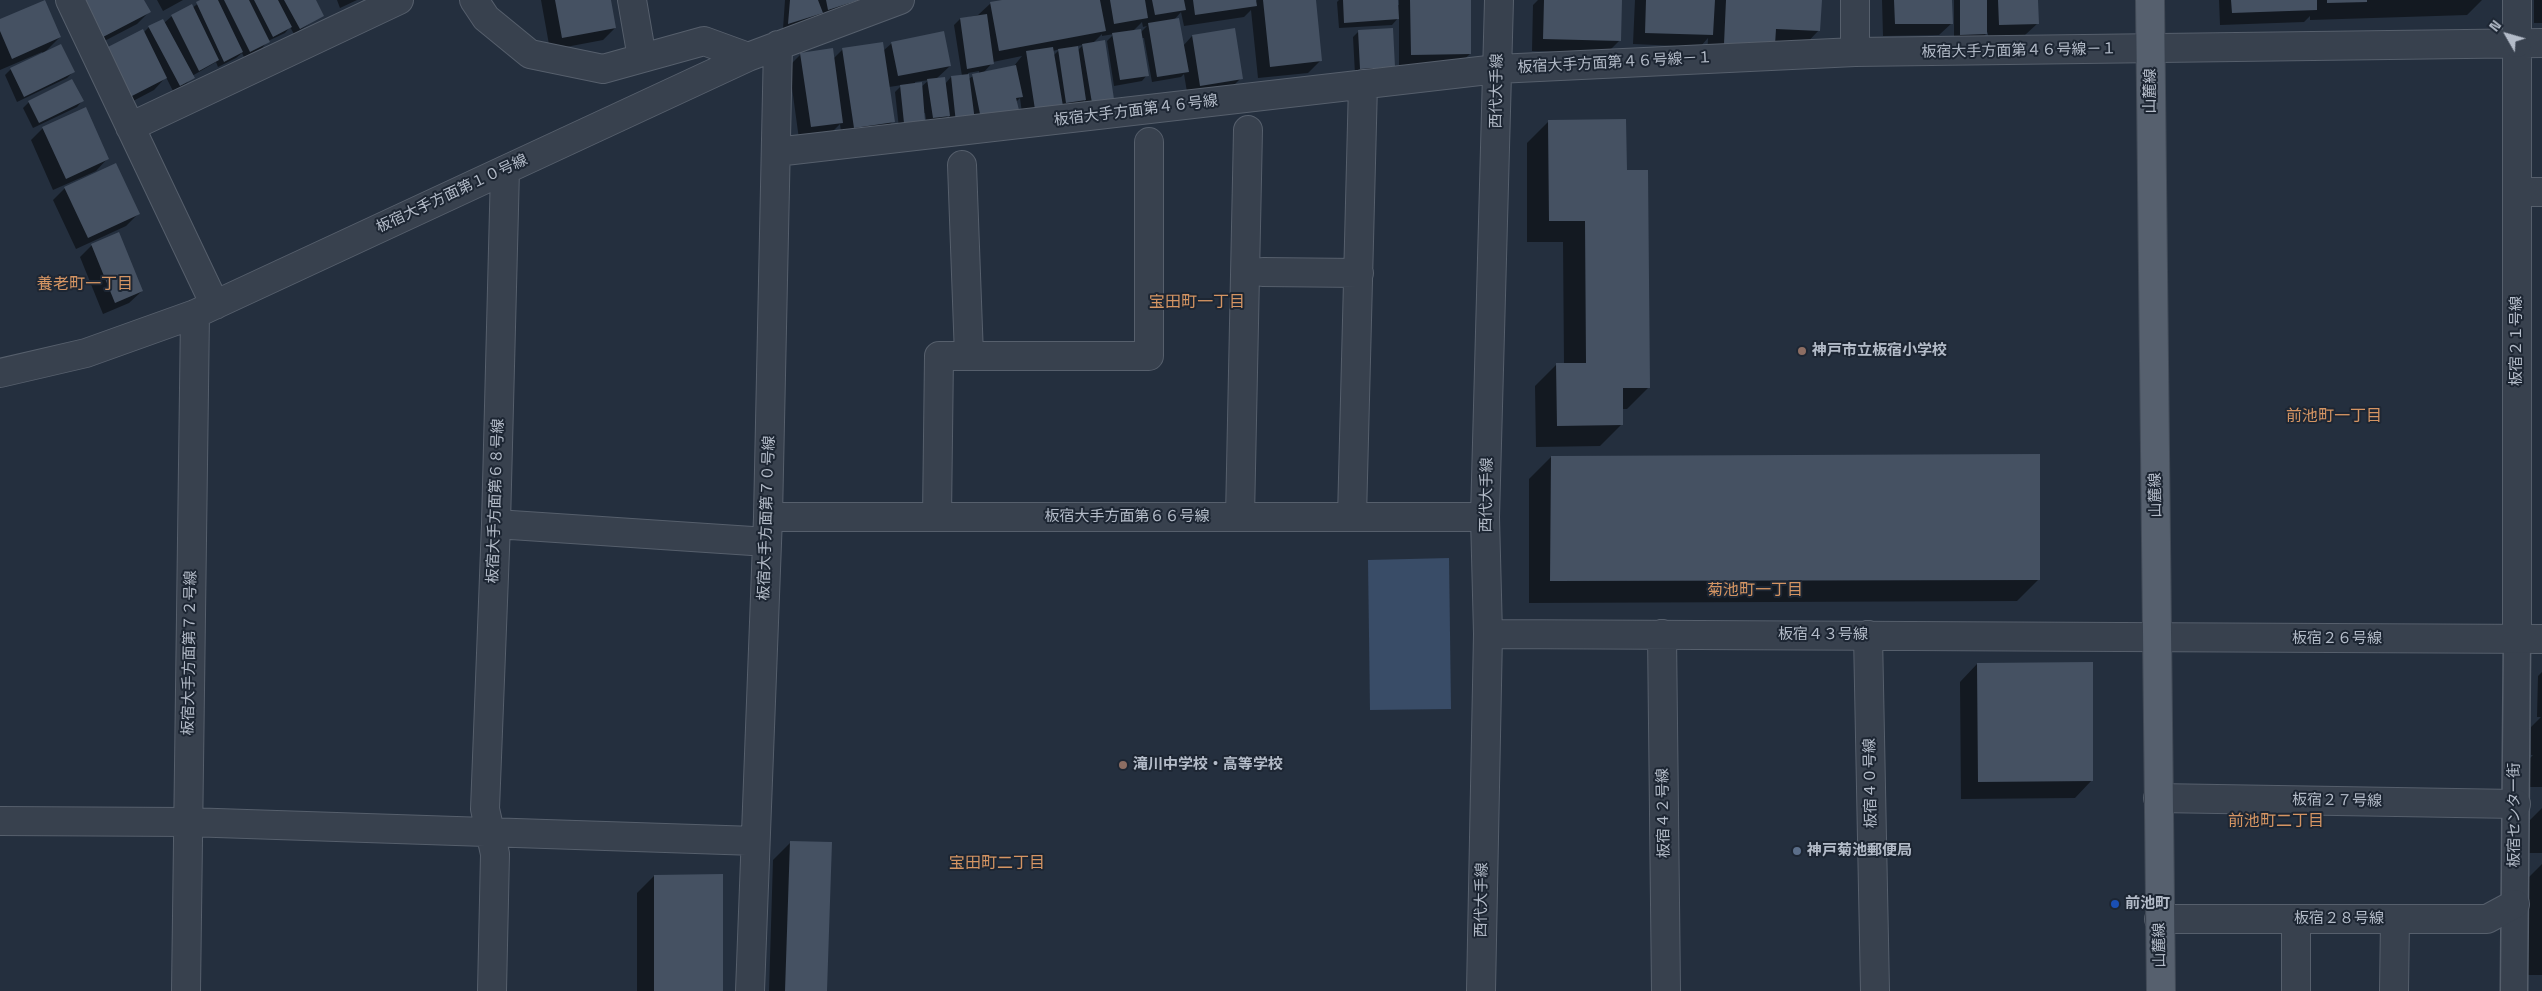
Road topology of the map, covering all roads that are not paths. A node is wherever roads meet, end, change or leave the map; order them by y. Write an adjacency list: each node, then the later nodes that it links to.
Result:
1 (70, 0): 18 (street)
2 (399, 0): 18 (street)
3 (474, 0): 15 (street)
4 (632, 0): 15 (street)
5 (900, 0): 11 (street, 板宿大手方面第１０号線)
6 (1499, 0): 16 (street, 西代大手線)
7 (1855, 0): 13 (street)
8 (2150, 0): 12 (main road, 山麓線)
9 (2517, 0): 10 (street, 板宿２１号線)
10 (2530, 43): 12 (street, 板宿大手方面第４６号線－１); 24 (street, 板宿２１号線)
11 (778, 45): 14 (street, 板宿大手方面第１０号線); 21 (street, 板宿大手方面第７０号線)
12 (2151, 49): 13 (street, 板宿大手方面第４６号線－１); 39 (main road, 山麓線)
13 (1855, 52): 16 (street, 板宿大手方面第４６号線－１)
14 (748, 57): 15 (street); 23 (street, 板宿大手方面第１０号線)
15 (642, 58)
16 (1497, 69): 17 (street, 板宿大手方面第４６号線); 33 (street, 西代大手線)
17 (1363, 84): 21 (street, 板宿大手方面第４６号線); 26 (street)
18 (130, 127): 27 (street)
19 (1248, 130): 31 (street)
20 (1149, 142): 28 (street)
21 (776, 152): 35 (street, 板宿大手方面第７０号線)
22 (962, 165): 28 (street)
23 (505, 170): 27 (street, 板宿大手方面第１０号線); 34 (street, 板宿大手方面第６８号線)
24 (2530, 192): 40 (street, 板宿２１号線)
25 (1263, 272): 26 (street)
26 (1359, 273): 32 (street)
27 (205, 310): 29 (street, 板宿大手方面第１０号線); 44 (street, 板宿大手方面第７２号線)
28 (969, 356): 30 (street)
29 (0, 373)
30 (936, 517): 31 (street, 板宿大手方面第６６号線); 35 (street, 板宿大手方面第６６号線)
31 (1240, 517): 32 (street, 板宿大手方面第６６号線)
32 (1352, 517): 33 (street, 板宿大手方面第６６号線)
33 (1486, 517): 36 (street, 西代大手線)
34 (496, 524): 35 (street, 板宿大手方面第６６号線); 45 (street, 板宿大手方面第６８号線)
35 (768, 529): 46 (street, 板宿大手方面第７０号線)
36 (1488, 634): 37 (street, 板宿４３号線); 54 (street, 西代大手線)
37 (1662, 634): 38 (street, 板宿４３号線); 55 (street, 板宿４２号線)
38 (1868, 635): 39 (street, 板宿４３号線); 56 (street, 板宿４０号線)
39 (2158, 639): 40 (street, 板宿２６号線); 41 (main road, 山麓線)
40 (2529, 639): 42 (street, 板宿センター街)
41 (2158, 798): 42 (street, 板宿２７号線); 48 (main road, 山麓線)
42 (2516, 804): 47 (street, 板宿センター街)
43 (0, 821): 44 (street)
44 (187, 822): 45 (street); 51 (street, 板宿大手方面第７２号線)
45 (489, 832): 46 (street); 52 (street, 板宿大手方面第６８号線)
46 (755, 842): 53 (street, 板宿大手方面第７０号線)
47 (2515, 904): 50 (street, 板宿２８号線); 60 (street, 板宿センター街)
48 (2159, 919): 49 (street, 板宿２８号線); 57 (main road, 山麓線)
49 (2296, 919): 50 (street, 板宿２８号線); 58 (street)
50 (2395, 919): 59 (street)
51 (186, 991)
52 (492, 991)
53 (750, 991)
54 (1481, 991)
55 (1666, 991)
56 (1876, 991)
57 (2161, 991)
58 (2296, 991)
59 (2394, 991)
60 (2514, 991)

